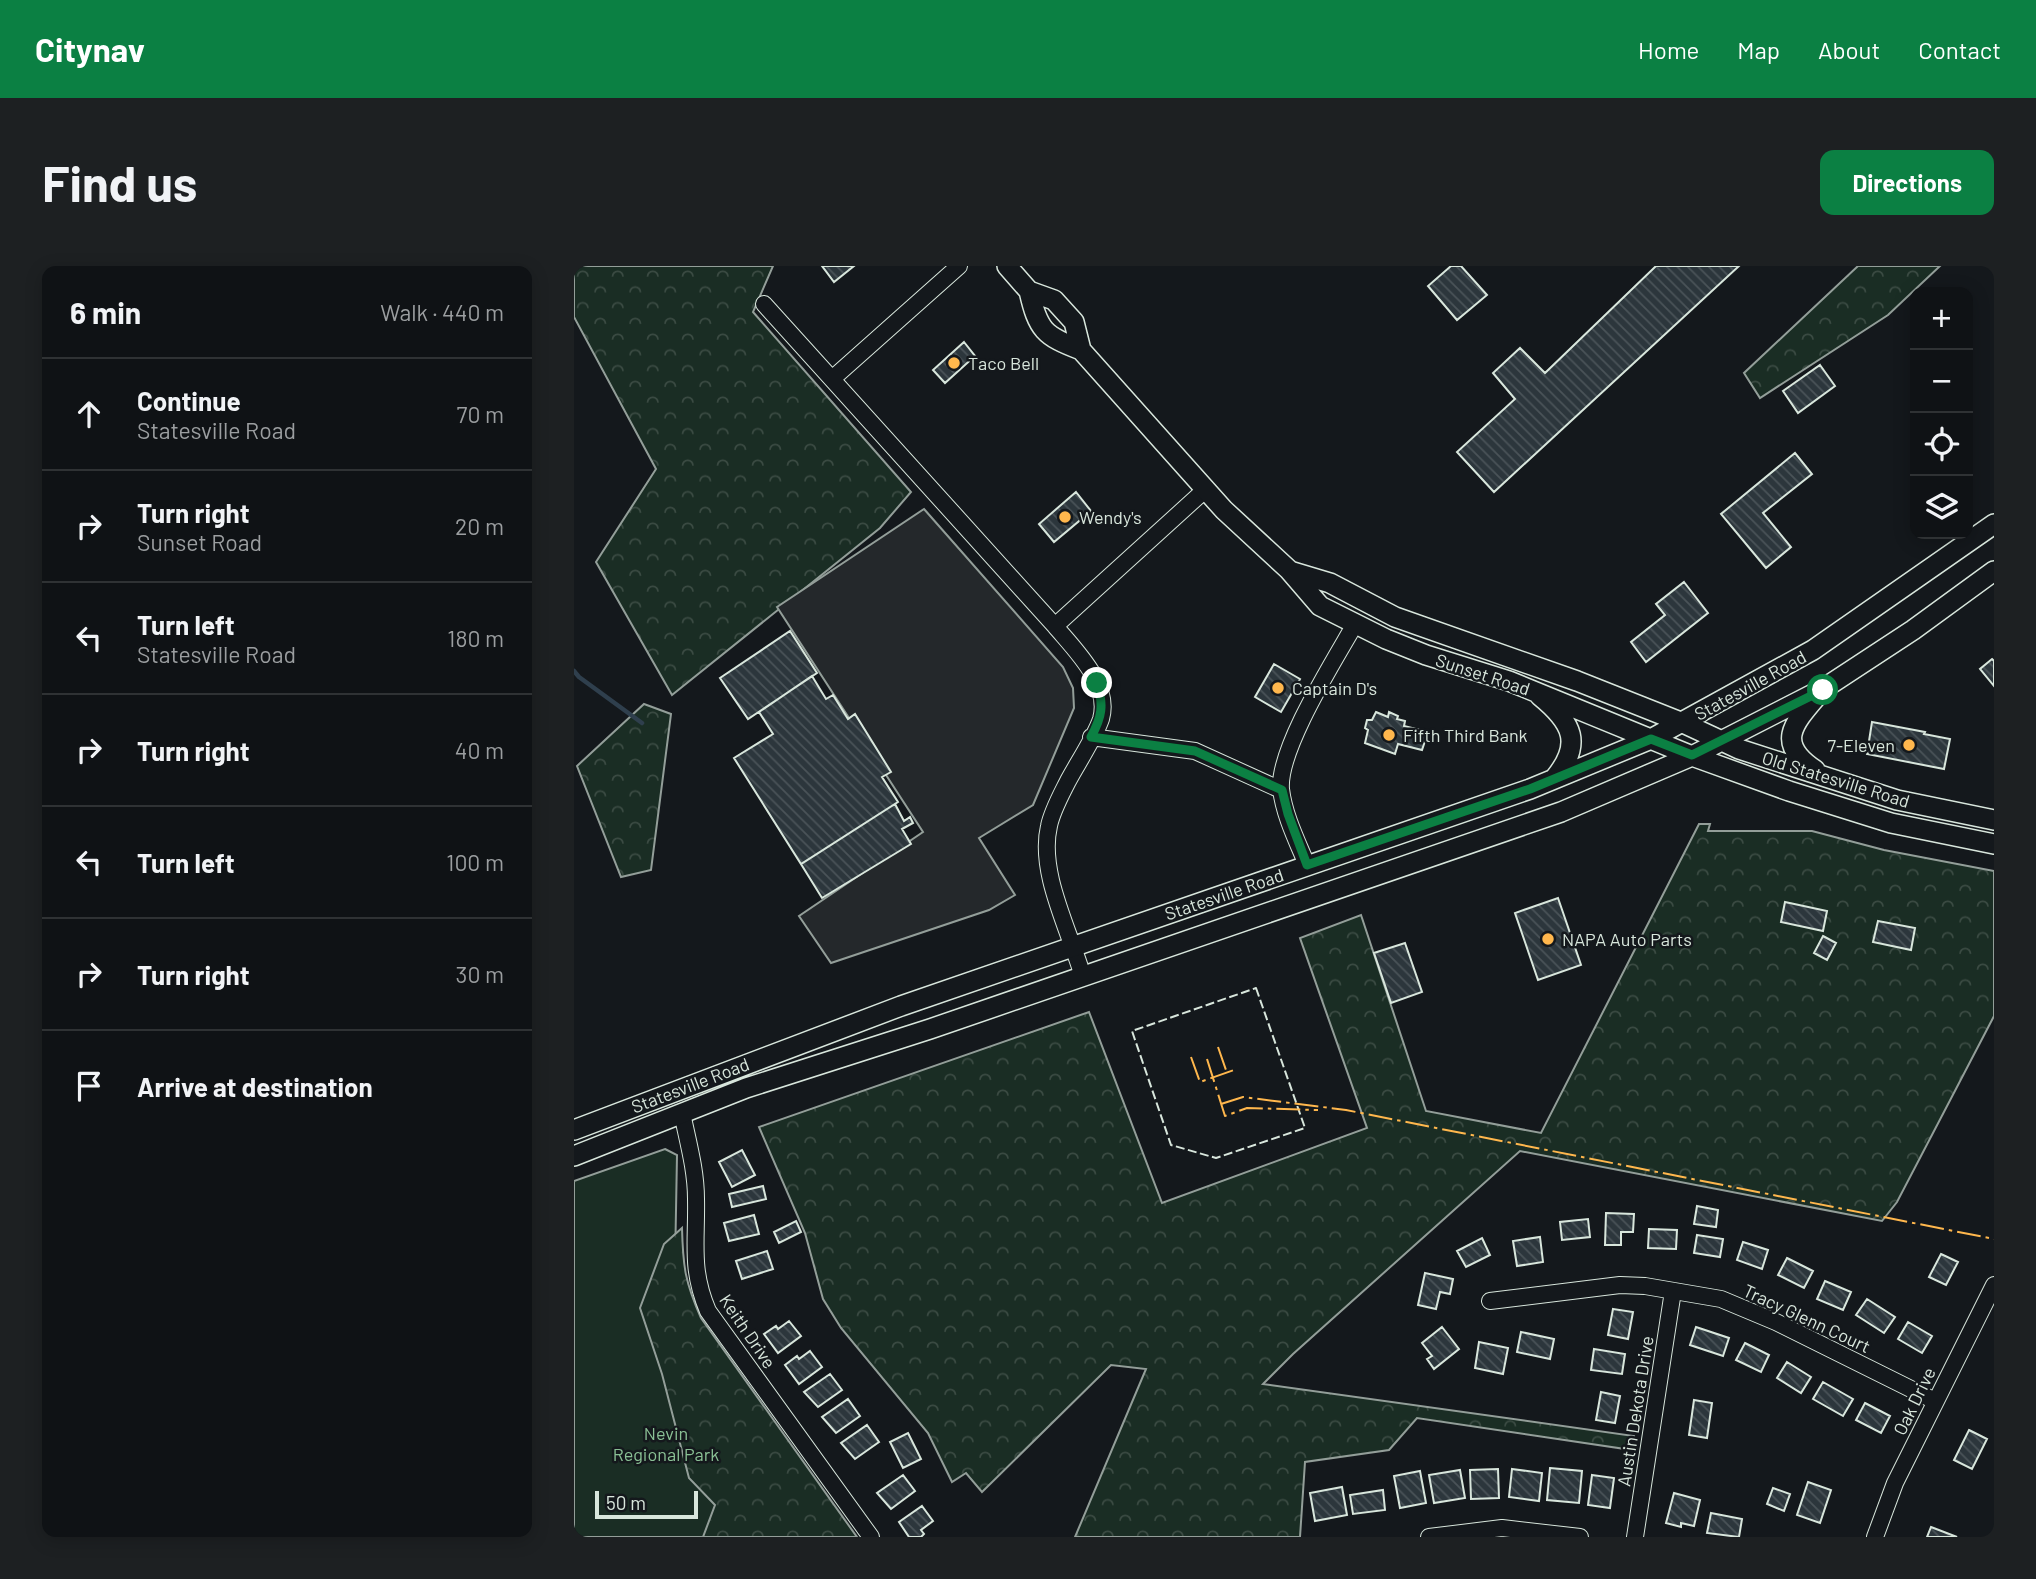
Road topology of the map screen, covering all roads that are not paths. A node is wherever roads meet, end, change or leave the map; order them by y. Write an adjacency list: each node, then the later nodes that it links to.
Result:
1 (959, 266): 4 (street)
2 (1007, 266): 5 (main road, Sunset Road)
3 (764, 304): 4 (street)
4 (832, 379): 10 (street)
5 (1206, 489): 7 (main road, Sunset Road); 10 (street)
6 (1994, 524): 13 (main road, Statesville Road)
7 (1289, 570): 9 (main road, Sunset Road); 13 (main road, Sunset Road)
8 (1994, 570): 12 (main road, Statesville Road)
9 (1355, 624): 11 (main road, Sunset Road); 20 (street)
10 (1055, 626): 14 (street)
11 (1531, 689): 15 (main road, Sunset Road); 19 (main road)
12 (1823, 690): 16 (main road, Statesville Road); 18 (main road)
13 (1683, 723): 15 (main road, Statesville Road); 16 (main road, Old Statesville Road)
14 (1091, 737): 20 (street); 24 (street)
15 (1651, 739): 17 (main road, Sunset Road); 19 (main road, Statesville Road)
16 (1719, 741): 17 (main road, Statesville Road); 18 (main road, Old Statesville Road)
17 (1692, 755): 22 (main road, Old Statesville Road); 25 (main road, Statesville Road)
18 (1825, 777): 21 (main road, Old Statesville Road)
19 (1554, 779): 23 (main road, Statesville Road)
20 (1282, 790): 23 (street)
21 (1994, 820)
22 (1994, 844)
23 (1307, 865): 24 (main road, Statesville Road)
24 (1074, 946): 25 (street); 27 (main road, Statesville Road)
25 (1083, 977): 26 (main road, Statesville Road)
26 (682, 1113): 28 (main road, Statesville Road); 33 (street, Keith Drive)
27 (574, 1130)
28 (574, 1156)
29 (1994, 1284): 32 (street, Oak Drive)
30 (1673, 1291): 31 (street, Tracy Glenn Court); 32 (street, Tracy Glenn Court); 36 (street, Austin Dekota Drive)
31 (1490, 1301)
32 (1935, 1401): 37 (street, Oak Drive)
33 (871, 1537)
34 (1429, 1537): 35 (street)
35 (1580, 1537)
36 (1636, 1537)
37 (1875, 1537)

